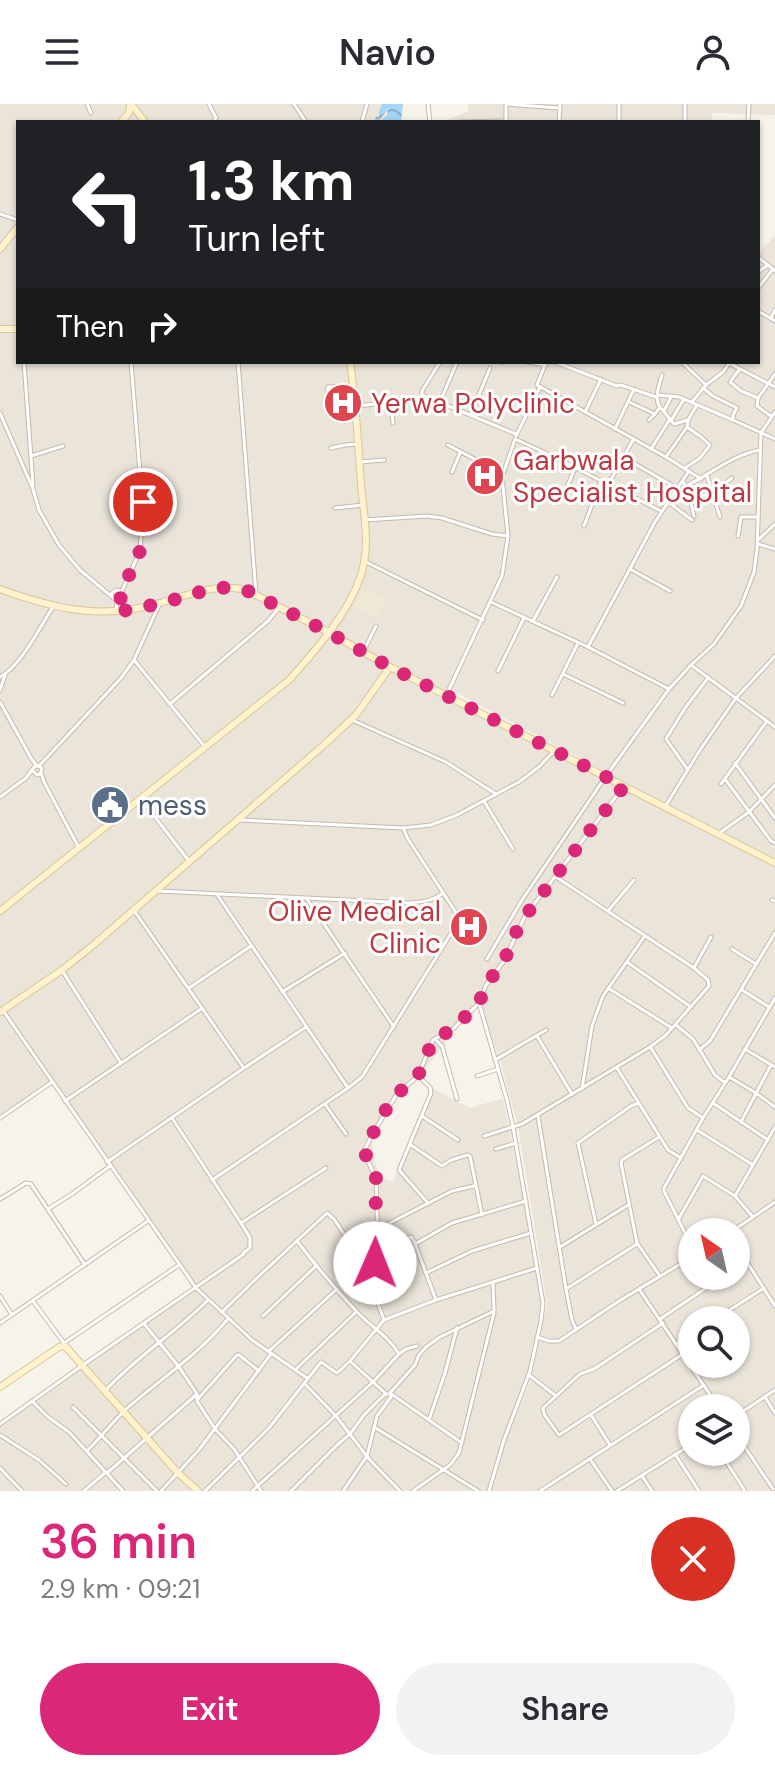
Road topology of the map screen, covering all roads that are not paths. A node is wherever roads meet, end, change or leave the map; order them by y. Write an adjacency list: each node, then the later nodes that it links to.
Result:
1 (87, 104): 5 (street)
2 (130, 104): 6 (street)
3 (506, 104): 4 (street)
4 (560, 106)
5 (91, 113)
6 (143, 120)
7 (16, 229): 8 (street)
8 (0, 248)
9 (760, 259): 10 (street)
10 (768, 265): 11 (street); 12 (street)
11 (774, 270): 13 (street)
12 (760, 271)
13 (760, 286)
14 (775, 310): 16 (street)
15 (760, 312): 16 (street)
16 (773, 320)
17 (24, 364): 75 (street)
18 (131, 364): 114 (street)
19 (238, 364): 116 (street)
20 (350, 364): 34 (street)
21 (439, 364): 46 (street)
22 (456, 364): 46 (street)
23 (545, 364): 36 (street)
24 (560, 364): 32 (street)
25 (684, 364): 35 (street)
26 (728, 364): 35 (street)
27 (732, 364): 29 (street)
28 (490, 368): 54 (street)
29 (740, 369): 33 (street); 41 (street)
30 (775, 374): 33 (street)
31 (662, 375): 39 (street)
32 (601, 379): 38 (street); 51 (street)
33 (768, 383): 37 (street); 41 (street)
34 (354, 386): 43 (street); 49 (street)
35 (704, 386): 48 (street); 60 (street)
36 (540, 387): 51 (street); 65 (street)
37 (775, 387)
38 (634, 389): 39 (street); 47 (street)
39 (658, 395): 40 (street); 50 (street)
40 (672, 396): 42 (street); 50 (street)
41 (758, 398): 56 (street)
42 (684, 399): 48 (street); 57 (street)
43 (328, 401)
44 (404, 401): 45 (street)
45 (391, 402): 49 (street); 61 (street)
46 (440, 402): 54 (street)
47 (629, 402): 55 (street); 63 (street)
48 (694, 404): 59 (street); 60 (street)
49 (356, 406): 68 (street)
50 (662, 409): 55 (street); 57 (street)
51 (585, 412): 63 (street)
52 (775, 412): 56 (street)
53 (0, 413): 93 (street)
54 (471, 414): 65 (street)
55 (655, 414): 58 (street)
56 (772, 417): 64 (street)
57 (670, 419): 59 (street); 72 (street)
58 (649, 420)
59 (688, 420): 62 (street)
60 (733, 420): 64 (street)
61 (393, 423)
62 (687, 427): 77 (street); 81 (street)
63 (615, 429): 67 (street)
64 (761, 433): 66 (street); 73 (street)
65 (516, 437): 80 (street); 83 (street)
66 (775, 439)
67 (633, 440): 72 (street); 76 (street)
68 (359, 444): 71 (street); 79 (street)
69 (448, 445): 74 (street)
70 (63, 446): 75 (street)
71 (331, 448)
72 (651, 449): 77 (street)
73 (760, 450): 84 (street); 101 (street)
74 (461, 452): 82 (street); 83 (street)
75 (31, 456): 93 (street)
76 (623, 457): 89 (street); 92 (street)
77 (666, 457): 81 (street)
78 (384, 460): 79 (street)
79 (360, 462): 97 (street)
80 (576, 468): 87 (street); 91 (street)
81 (687, 470): 86 (street); 88 (street)
82 (452, 472)
83 (503, 474): 105 (street)
84 (707, 476): 86 (street); 94 (street)
85 (732, 478): 94 (street)
86 (701, 479): 90 (street)
87 (601, 481): 89 (street); 104 (street)
88 (683, 481): 90 (street); 92 (street)
89 (608, 485): 99 (street)
90 (686, 486): 95 (street)
91 (567, 487)
92 (677, 488): 96 (street)
93 (33, 489): 113 (street)
94 (713, 492): 95 (street); 100 (street)
95 (691, 501): 96 (street)
96 (668, 502): 99 (street)
97 (363, 505): 98 (street); 102 (street)
98 (335, 508)
99 (661, 511): 110 (street)
100 (720, 517)
101 (759, 517): 106 (street); 107 (street)
102 (364, 520): 105 (street); 109 (street)
103 (775, 524): 107 (street)
104 (584, 526)
105 (508, 536): 119 (street)
106 (738, 536)
107 (758, 542): 108 (street); 134 (street)
108 (775, 549)
109 (364, 561): 125 (street); 128 (street)
110 (630, 569): 115 (street); 130 (street)
111 (557, 577): 126 (street)
112 (0, 589): 121 (street)
113 (104, 589): 114 (street); 117 (street)
114 (117, 591): 117 (street); 118 (street)
115 (670, 591)
116 (256, 595): 120 (street); 122 (street)
117 (111, 596): 118 (street)
118 (117, 601): 123 (street)
119 (491, 602): 124 (street); 125 (street)
120 (160, 603): 123 (street); 133 (street)
121 (53, 606): 123 (street); 137 (street)
122 (279, 608): 128 (street); 148 (street)
123 (116, 612)
124 (524, 618): 126 (street); 136 (street)
125 (483, 620): 144 (street)
126 (533, 621): 129 (street)
127 (376, 626): 131 (street)
128 (327, 632): 131 (street); 152 (street)
129 (578, 643): 130 (street); 138 (street)
130 (588, 647): 141 (street)
131 (363, 652): 135 (street)
132 (775, 656): 145 (street)
133 (134, 660): 148 (street); 155 (street)
134 (691, 665): 140 (street); 141 (street)
135 (390, 667): 144 (street); 149 (street)
136 (498, 671)
137 (5, 674): 139 (street); 142 (street)
138 (563, 674): 143 (street); 147 (street)
139 (0, 677)
140 (708, 678): 145 (street); 156 (street)
141 (669, 689): 157 (street)
142 (0, 690)
143 (552, 695)
144 (446, 696): 153 (street)
145 (736, 698): 150 (street); 156 (street)
146 (0, 702): 155 (street)
147 (623, 703)
148 (170, 704): 152 (street)
149 (352, 720): 162 (street); 170 (street)
150 (767, 721): 151 (street); 154 (street)
151 (775, 727)
152 (205, 747): 164 (street)
153 (554, 751): 157 (street); 162 (street)
154 (735, 763): 158 (street); 165 (street)
155 (37, 770): 163 (street); 174 (street)
156 (688, 770): 167 (street)
157 (606, 776): 161 (street); 195 (street)
158 (725, 779): 159 (street); 168 (street)
159 (721, 784)
160 (775, 785): 165 (street)
161 (624, 786): 167 (street); 178 (street)
162 (496, 794): 166 (street)
163 (0, 797)
164 (141, 799): 174 (street); 176 (street)
165 (762, 800): 168 (street); 169 (street)
166 (484, 801): 171 (street); 175 (street)
167 (665, 807): 172 (street)
168 (749, 812): 172 (street); 173 (street)
169 (775, 818)
170 (238, 819): 171 (street); 176 (street)
171 (403, 828): 181 (street)
172 (718, 834): 177 (street)
173 (775, 843)
174 (79, 848): 185 (street)
175 (513, 849)
176 (189, 861): 180 (street)
177 (775, 863)
178 (555, 876): 186 (street); 205 (street)
179 (634, 880): 186 (street)
180 (155, 890): 182 (street); 184 (street)
181 (443, 893): 183 (street); 188 (street)
182 (217, 894): 183 (street); 192 (street)
183 (307, 899): 194 (street)
184 (133, 909): 199 (street); 200 (street)
185 (0, 911)
186 (608, 911): 190 (street)
187 (472, 919): 188 (street)
188 (457, 920): 211 (street)
189 (775, 933): 197 (street)
190 (645, 936): 196 (street); 198 (street)
191 (711, 937): 198 (street)
192 (251, 946): 200 (street); 203 (street)
193 (732, 949): 197 (street)
194 (345, 953): 203 (street); 211 (street)
195 (487, 959)
196 (627, 962): 201 (street); 206 (street)
197 (757, 964): 202 (street)
198 (694, 968): 206 (street)
199 (62, 970): 209 (street); 220 (street)
200 (189, 988): 208 (street)
201 (608, 988): 212 (street); 231 (street)
202 (742, 990): 207 (street); 218 (street)
203 (282, 992): 210 (street)
204 (775, 998): 207 (street)
205 (479, 1003): 215 (street); 219 (street)
206 (691, 1007): 212 (street)
207 (770, 1007): 217 (street)
208 (202, 1008): 220 (street); 222 (street)
209 (1, 1011): 228 (street)
210 (306, 1027): 222 (street); 230 (street)
211 (394, 1027): 230 (street)
212 (674, 1027): 216 (street); 218 (street)
213 (546, 1030): 214 (street)
214 (537, 1036): 219 (street); 233 (street)
215 (433, 1040): 225 (street); 234 (street)
216 (650, 1047): 223 (street); 244 (street)
217 (745, 1049): 221 (street); 227 (street)
218 (699, 1050): 229 (street)
219 (495, 1060): 224 (street)
220 (121, 1063): 235 (street)
221 (773, 1066): 232 (street)
222 (244, 1068): 243 (street)
223 (617, 1068): 231 (street); 237 (street)
224 (498, 1069): 226 (street); 246 (street)
225 (418, 1076): 240 (street); 278 (street)
226 (477, 1076)
227 (729, 1077): 229 (street); 232 (street)
228 (52, 1082): 235 (street); 242 (street)
229 (726, 1083): 238 (street)
230 (348, 1088): 236 (street)
231 (582, 1089): 233 (street)
232 (756, 1093): 239 (street); 245 (street)
233 (572, 1095): 241 (street)
234 (457, 1099)
235 (65, 1101): 258 (street)
236 (324, 1103): 249 (street); 261 (street)
237 (639, 1103): 251 (street); 277 (street)
238 (713, 1103): 244 (street); 245 (street)
239 (775, 1107)
240 (422, 1116): 252 (street); 255 (street)
241 (538, 1116): 246 (street); 283 (street)
242 (0, 1118)
243 (172, 1118): 258 (street); 261 (street)
244 (703, 1118): 248 (street)
245 (741, 1122): 253 (street)
246 (513, 1127): 250 (street); 254 (street)
247 (775, 1127): 253 (street)
248 (697, 1130): 257 (street); 259 (street)
249 (346, 1134)
250 (484, 1136)
251 (659, 1137): 257 (street); 268 (street)
252 (458, 1140)
253 (768, 1140): 259 (street)
254 (516, 1143): 256 (street); 265 (street)
255 (410, 1144): 262 (street); 267 (street)
256 (496, 1149)
257 (681, 1158): 274 (street)
258 (108, 1164): 269 (street); 275 (street)
259 (753, 1165): 263 (street)
260 (326, 1168): 276 (street)
261 (212, 1180): 276 (street)
262 (475, 1186): 267 (street); 270 (street)
263 (735, 1196): 271 (street); 272 (street)
264 (0, 1199): 269 (street)
265 (527, 1201): 270 (street); 279 (street)
266 (775, 1202): 271 (street)
267 (428, 1203): 278 (street)
268 (630, 1204): 277 (street); 281 (street)
269 (48, 1209): 285 (street)
270 (482, 1215): 282 (street)
271 (753, 1217): 273 (street)
272 (679, 1218)
273 (750, 1219)
274 (678, 1220)
275 (148, 1221): 285 (street); 286 (street)
276 (241, 1223): 295 (street)
277 (596, 1224): 283 (street)
278 (376, 1230): 284 (street)
279 (531, 1233): 290 (street); 291 (street)
280 (297, 1241): 288 (street); 292 (street); 308 (street)
281 (637, 1243): 293 (street); 298 (street)
282 (415, 1244): 284 (street); 291 (street)
283 (560, 1247): 298 (street)
284 (375, 1263): 292 (street)
285 (85, 1265): 304 (street)
286 (179, 1265): 295 (street); 322 (street)
287 (678, 1265): 293 (street)
288 (316, 1266): 297 (street); 311 (street)
289 (750, 1267): 296 (street)
290 (537, 1268): 294 (street); 320 (street)
291 (426, 1273): 303 (street)
292 (368, 1276): 313 (street)
293 (660, 1276): 299 (street)
294 (493, 1281): 303 (street); 307 (street)
295 (196, 1288): 302 (street); 316 (street)
296 (764, 1288): 305 (street); 306 (street)
297 (337, 1289): 309 (street); 326 (street)
298 (566, 1289): 318 (street)
299 (639, 1289): 314 (street); 318 (street)
300 (704, 1290): 314 (street)
301 (0, 1296): 310 (street)
302 (208, 1299): 308 (street); 321 (street)
303 (436, 1300): 313 (street)
304 (33, 1301): 310 (street); 322 (street)
305 (774, 1302)
306 (736, 1306)
307 (494, 1311): 317 (street); 363 (street)
308 (222, 1312): 312 (street)
309 (356, 1312): 319 (street); 332 (street)
310 (12, 1315): 315 (street)
311 (263, 1316)
312 (228, 1319): 326 (street); 331 (street)
313 (384, 1320): 319 (street)
314 (661, 1321): 323 (street); 345 (street)
315 (0, 1323)
316 (144, 1324): 321 (street); 330 (street)
317 (457, 1328): 344 (street); 355 (street)
318 (576, 1329): 320 (street)
319 (376, 1330): 327 (street); 329 (street)
320 (537, 1337): 334 (street)
321 (159, 1341): 331 (street); 341 (street)
322 (64, 1344): 330 (street); 339 (street)
323 (676, 1344): 325 (street)
324 (417, 1346): 327 (street)
325 (678, 1347)
326 (270, 1352): 332 (street); 333 (street)
327 (399, 1354): 337 (street)
328 (678, 1357): 353 (street)
329 (350, 1361): 336 (street); 337 (street)
330 (83, 1365): 341 (street); 347 (street)
331 (179, 1367): 342 (street); 351 (street)
332 (295, 1370): 336 (street)
333 (259, 1371): 348 (street); 358 (street)
334 (529, 1375): 345 (street); 398 (street)
335 (699, 1378): 338 (street)
336 (305, 1380): 354 (street); 371 (street)
337 (373, 1382): 344 (street); 354 (street)
338 (704, 1385): 343 (street); 364 (street)
339 (0, 1387)
340 (775, 1390): 346 (street)
341 (105, 1391): 351 (street)
342 (197, 1394): 348 (street); 362 (street)
343 (710, 1394)
344 (389, 1395): 355 (street); 357 (street); 359 (street)
345 (556, 1396): 353 (street)
346 (765, 1397): 350 (street); 352 (street)
347 (32, 1401): 356 (street); 365 (street)
348 (197, 1401): 358 (street)
349 (73, 1407): 361 (street)
350 (750, 1407)
351 (124, 1412): 361 (street); 362 (street)
352 (775, 1413)
353 (591, 1415): 364 (street)
354 (336, 1416): 359 (street); 380 (street)
355 (429, 1420): 363 (street)
356 (0, 1424)
357 (374, 1427): 369 (street); 375 (street)
358 (215, 1429): 371 (street); 377 (street)
359 (350, 1434): 369 (street); 392 (street)
360 (0, 1435): 379 (street)
361 (101, 1436): 365 (street); 370 (street)
362 (147, 1437): 370 (street); 377 (street)
363 (462, 1443): 375 (street)
364 (611, 1446): 372 (street)
365 (87, 1451): 376 (street)
366 (678, 1452): 367 (street)
367 (675, 1454): 378 (street); 402 (street)
368 (750, 1455): 383 (street)
369 (367, 1456): 381 (street); 393 (street)
370 (124, 1458): 376 (street); 387 (street)
371 (240, 1458): 380 (street); 389 (street)
372 (590, 1459): 399 (street); 400 (street)
373 (729, 1466): 403 (street)
374 (0, 1468): 384 (street)
375 (444, 1469): 382 (street); 396 (street)
376 (107, 1472): 385 (street); 386 (street)
377 (178, 1473): 387 (street); 388 (street)
378 (642, 1476): 400 (street); 401 (street)
379 (66, 1484)
380 (258, 1485): 390 (street); 391 (street)
381 (394, 1485): 394 (street); 395 (street)
382 (470, 1489): 397 (street)
383 (773, 1489)
384 (22, 1491)
385 (84, 1491)
386 (123, 1491)
387 (159, 1491)
388 (198, 1491)
389 (205, 1491)
390 (252, 1491)
391 (261, 1491)
392 (291, 1491)
393 (343, 1491)
394 (388, 1491)
395 (400, 1491)
396 (413, 1491)
397 (478, 1491)
398 (489, 1491)
399 (540, 1491)
400 (614, 1491)
401 (652, 1491)
402 (699, 1491)
403 (745, 1491)

